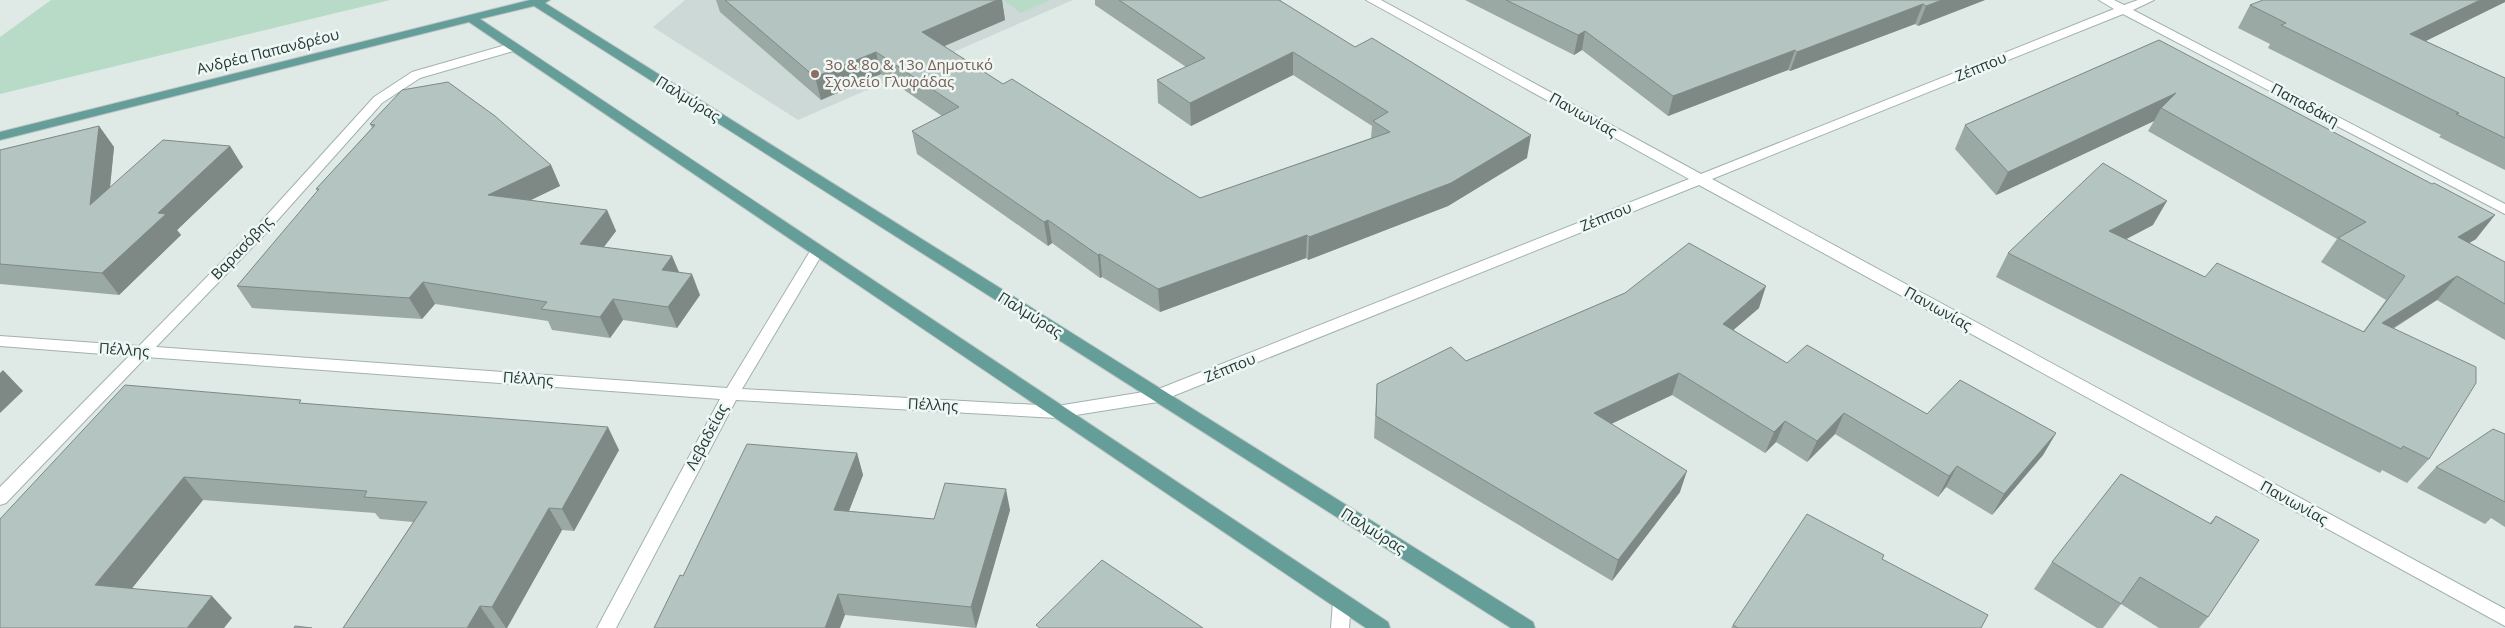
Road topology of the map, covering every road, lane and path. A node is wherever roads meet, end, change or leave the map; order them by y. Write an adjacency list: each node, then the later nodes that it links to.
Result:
1 (1372, 0): 9 (street, Πανιωνίας)
2 (2104, 0): 5 (street, Παπαδάκη)
3 (2148, 0): 5 (street, Ζέππου)
4 (539, 1): 6 (main road, Ανδρέα Παπανδρέου); 15 (main road, Παλμύρας)
5 (2123, 10): 9 (street, Ζέππου); 10 (street, Παπαδάκη)
6 (470, 18): 7 (main road); 8 (main road, Ανδρέα Παπανδρέου)
7 (513, 47): 11 (main road); 13 (street, Βαρασόβης)
8 (0, 136)
9 (1700, 180): 15 (street, Ζέππου); 19 (street, Πανιωνίας)
10 (2505, 210)
11 (817, 251): 14 (street, Λεβαδείας); 16 (main road)
12 (0, 341): 13 (street, Πέλλης)
13 (141, 351): 14 (street, Πέλλης); 17 (street, Βαρασόβης)
14 (731, 394): 16 (street, Πέλλης); 20 (street, Λεβαδείας)
15 (1158, 396): 16 (street, Ζέππου); 23 (main road, Παλμύρας)
16 (1057, 412): 18 (main road)
17 (0, 498)
18 (1342, 602): 21 (street); 22 (main road)
19 (2505, 618)
20 (606, 628)
21 (1340, 628)
22 (1381, 628)
23 (1526, 628)

